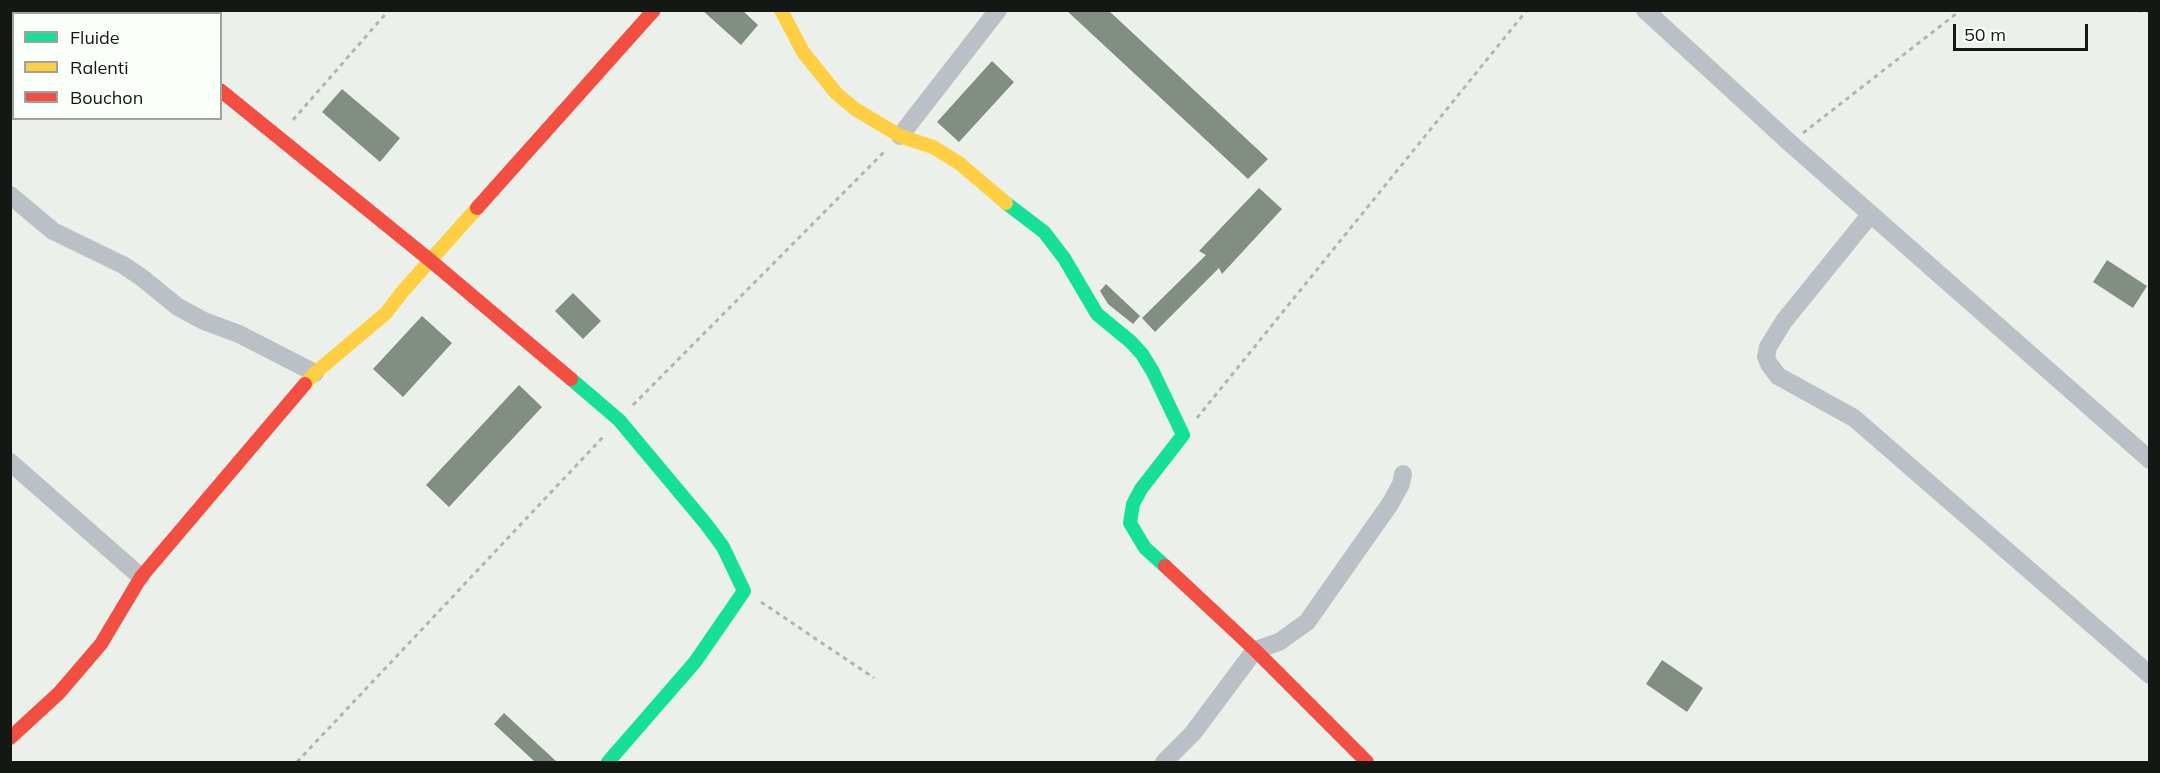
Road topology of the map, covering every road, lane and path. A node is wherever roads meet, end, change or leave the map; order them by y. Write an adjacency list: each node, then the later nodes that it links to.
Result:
1 (389, 10): 12 (path)
2 (654, 10): 16 (street)
3 (781, 10): 11 (street)
4 (998, 10): 11 (street)
5 (1527, 10): 19 (path)
6 (1645, 10): 13 (street)
7 (1961, 10): 13 (path)
8 (2110, 10): 9 (path)
9 (2150, 11)
10 (222, 92): 12 (street)
11 (900, 136): 18 (path); 19 (street)
12 (278, 138): 16 (street)
13 (1790, 143): 15 (street)
14 (10, 195): 17 (street)
15 (1870, 215): 20 (street); 26 (street)
16 (431, 261): 17 (street); 18 (street)
17 (315, 373): 23 (street)
18 (619, 420): 24 (street); 29 (path)
19 (1183, 435): 25 (street)
20 (2150, 460)
21 (10, 462): 23 (street)
22 (1403, 474): 25 (street)
23 (141, 577): 28 (street)
24 (744, 591): 27 (path); 30 (street)
25 (1255, 650): 31 (street); 32 (street)
26 (2150, 675)
27 (874, 678)
28 (10, 738)
29 (297, 762)
30 (608, 762)
31 (1164, 762)
32 (1367, 762)

